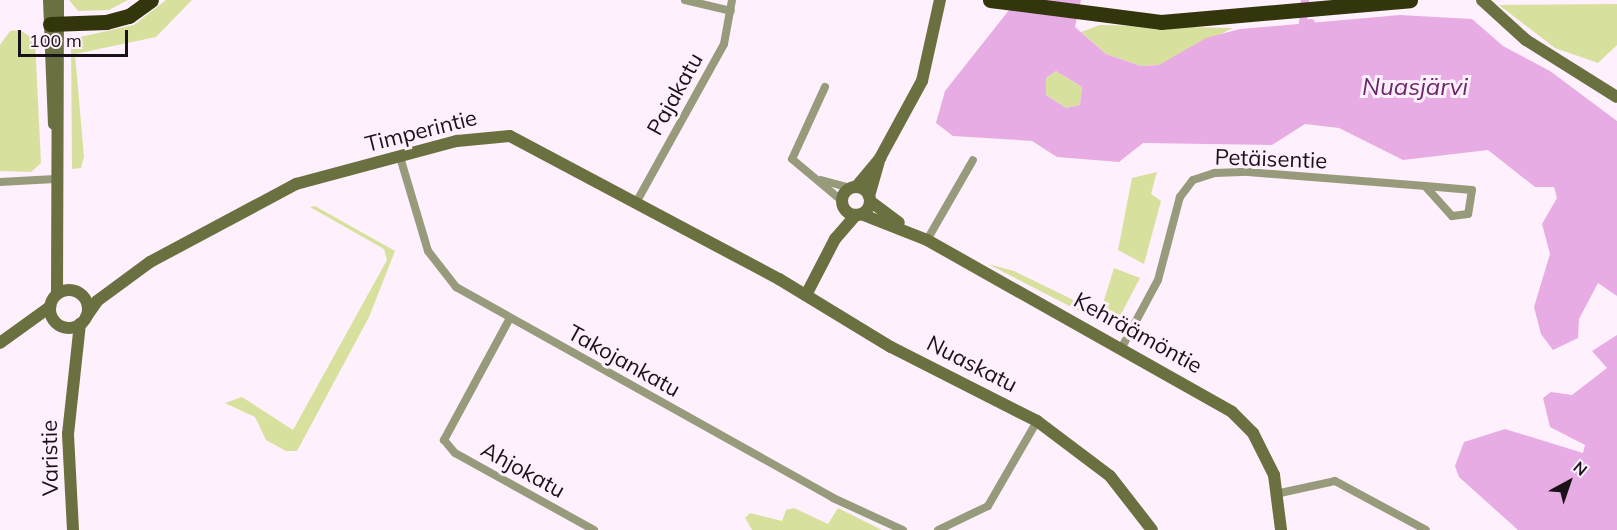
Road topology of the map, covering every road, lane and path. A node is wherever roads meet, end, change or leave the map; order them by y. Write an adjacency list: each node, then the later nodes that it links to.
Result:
1 (49, 0): 14 (street)
2 (58, 0): 14 (street)
3 (151, 0): 14 (highway)
4 (685, 0): 12 (street)
5 (732, 0): 12 (street, Pajakatu)
6 (940, 0): 18 (street)
7 (990, 0): 11 (highway)
8 (1047, 0): 13 (highway)
9 (1410, 0): 13 (highway)
10 (1482, 0): 16 (street)
11 (996, 1): 13 (highway)
12 (731, 10): 26 (street, Pajakatu)
13 (1099, 14)
14 (54, 24): 20 (street)
15 (825, 87): 21 (street)
16 (1617, 97)
17 (400, 157): 26 (street, Timperintie); 33 (street, Timperintie); 38 (street, Takojankatu)
18 (880, 158): 24 (street); 25 (street)
19 (973, 160): 31 (street)
20 (55, 179): 22 (street); 32 (street)
21 (818, 179): 24 (street); 27 (street)
22 (0, 182)
23 (1425, 186): 23 (street, Petäisentie); 43 (street, Petäisentie)
24 (854, 188): 25 (street, Kehräämöntie); 27 (street)
25 (869, 199): 28 (street); 29 (street, Kehräämöntie)
26 (637, 201): 36 (street, Timperintie)
27 (843, 204): 28 (street, Kehräämöntie); 30 (street)
28 (859, 214): 29 (street, Kehräämöntie); 30 (street)
29 (907, 229): 31 (street, Kehräämöntie)
30 (835, 239): 36 (street)
31 (927, 240): 43 (street, Kehräämöntie)
32 (58, 264): 34 (street); 35 (street)
33 (110, 291): 34 (street, Timperintie); 39 (street, Timperintie)
34 (77, 293): 35 (street, Timperintie); 39 (street, Varistie)
35 (57, 294): 37 (street)
36 (806, 295): 45 (street, Nuaskatu)
37 (50, 307): 40 (street); 41 (street)
38 (510, 318): 48 (street, Ahjokatu); 49 (street, Takojankatu)
39 (83, 321): 41 (street); 44 (street, Varistie)
40 (33, 324): 41 (street); 42 (street)
41 (59, 324): 44 (street)
42 (0, 343)
43 (1122, 347): 46 (street, Kehräämöntie)
44 (79, 350): 47 (street, Varistie)
45 (1037, 421): 50 (street); 51 (street, Nuaskatu)
46 (1280, 493): 52 (street, Kehräämöntie); 53 (street)
47 (73, 530)
48 (594, 530)
49 (903, 530)
50 (938, 530)
51 (1152, 530)
52 (1281, 530)
53 (1426, 530)

